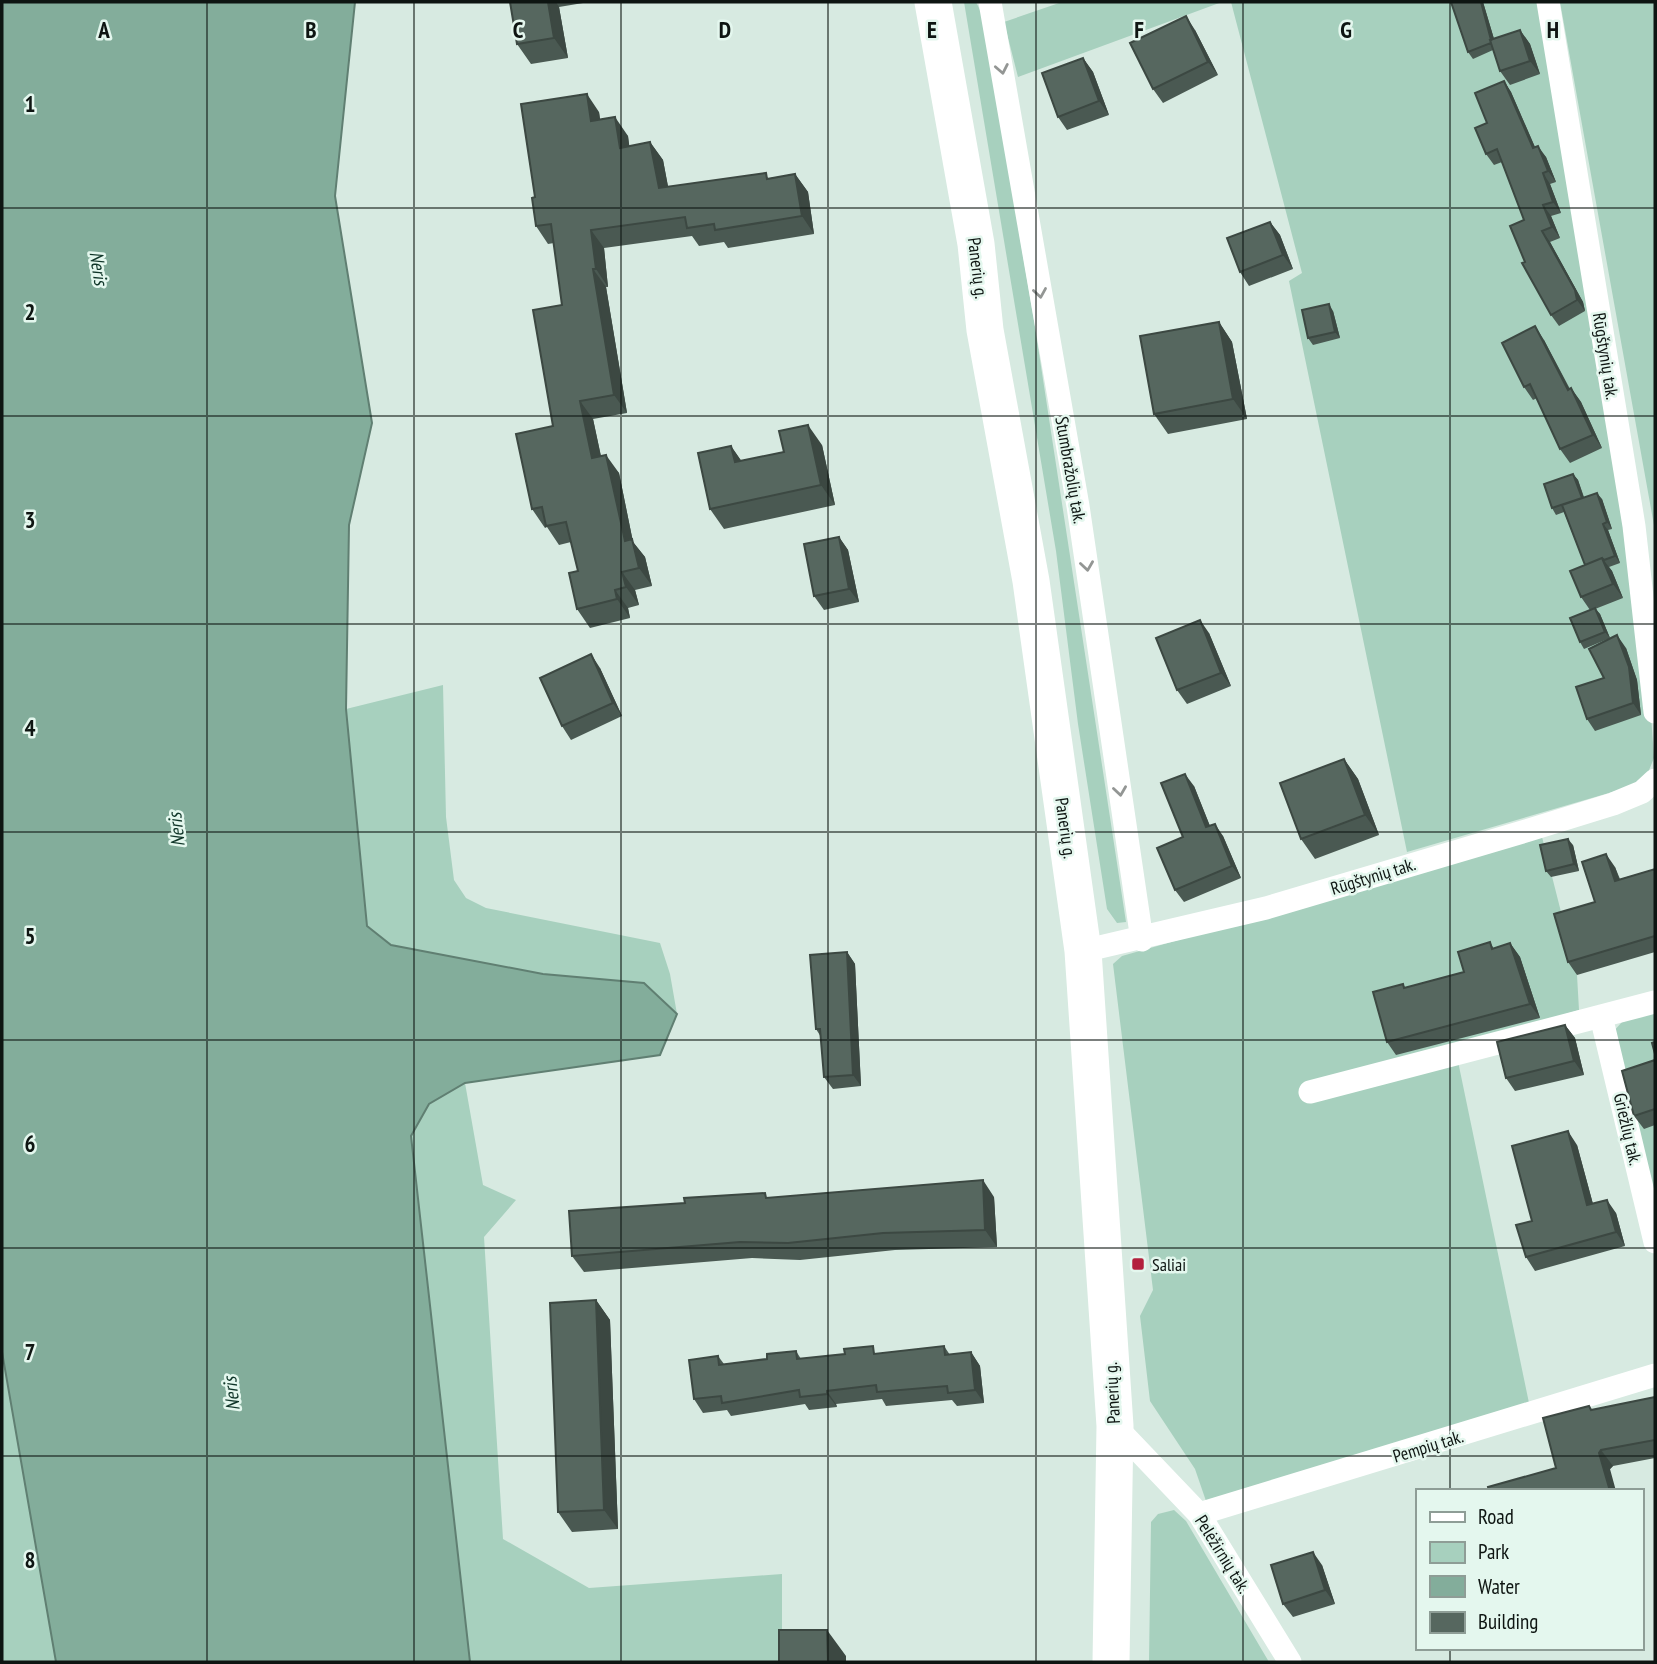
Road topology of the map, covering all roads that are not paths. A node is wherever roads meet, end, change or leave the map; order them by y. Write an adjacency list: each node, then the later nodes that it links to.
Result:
1 (933, 2): 7 (main road, Panerių g.)
2 (990, 2): 6 (street, Stumbražolių tak., one-way to 6)
3 (1548, 2): 4 (street, Rūgštynių tak.)
4 (1655, 712)
5 (1655, 780): 6 (street, Rūgštynių tak.)
6 (1142, 940): 7 (street, Rūgštynių tak.)
7 (1083, 951): 13 (main road, Panerių g.)
8 (1655, 1002): 9 (street)
9 (1601, 1016): 10 (street); 11 (street, Griežlių tak.)
10 (1310, 1092)
11 (1655, 1242)
12 (1655, 1375): 14 (street, Pempių tak.)
13 (1115, 1426): 14 (street, Pelėžirnių tak.); 15 (main road, Panerių g.)
14 (1199, 1514): 16 (street, Pelėžirnių tak.)
15 (1111, 1662)
16 (1290, 1662)

